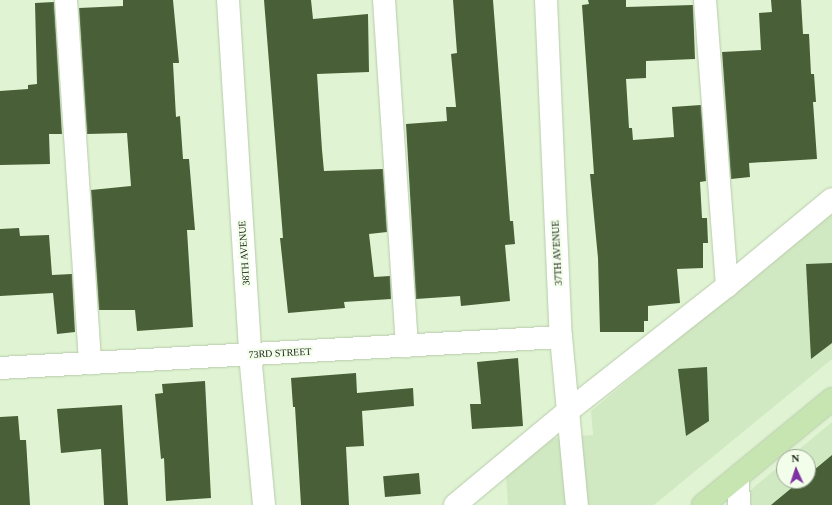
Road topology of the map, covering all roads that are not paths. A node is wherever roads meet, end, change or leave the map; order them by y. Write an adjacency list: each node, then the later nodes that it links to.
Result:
1 (66, 0): 11 (street)
2 (228, 0): 10 (street, 38TH AVENUE)
3 (384, 0): 9 (street)
4 (546, 0): 8 (street, 37TH AVENUE)
5 (705, 0): 7 (street)
6 (832, 199): 7 (street)
7 (727, 286): 14 (street)
8 (561, 337): 9 (street, 73RD STREET); 14 (street, 37TH AVENUE)
9 (407, 346): 10 (street, 73RD STREET)
10 (250, 354): 11 (street, 73RD STREET); 16 (street, 38TH AVENUE)
11 (90, 363): 12 (street, 73RD STREET)
12 (0, 368)
13 (832, 399): 15 (main road)
14 (568, 410): 17 (street); 18 (street, 37TH AVENUE)
15 (738, 477): 19 (main road); 20 (street)
16 (264, 505)
17 (455, 505)
18 (577, 505)
19 (703, 505)
20 (739, 505)

